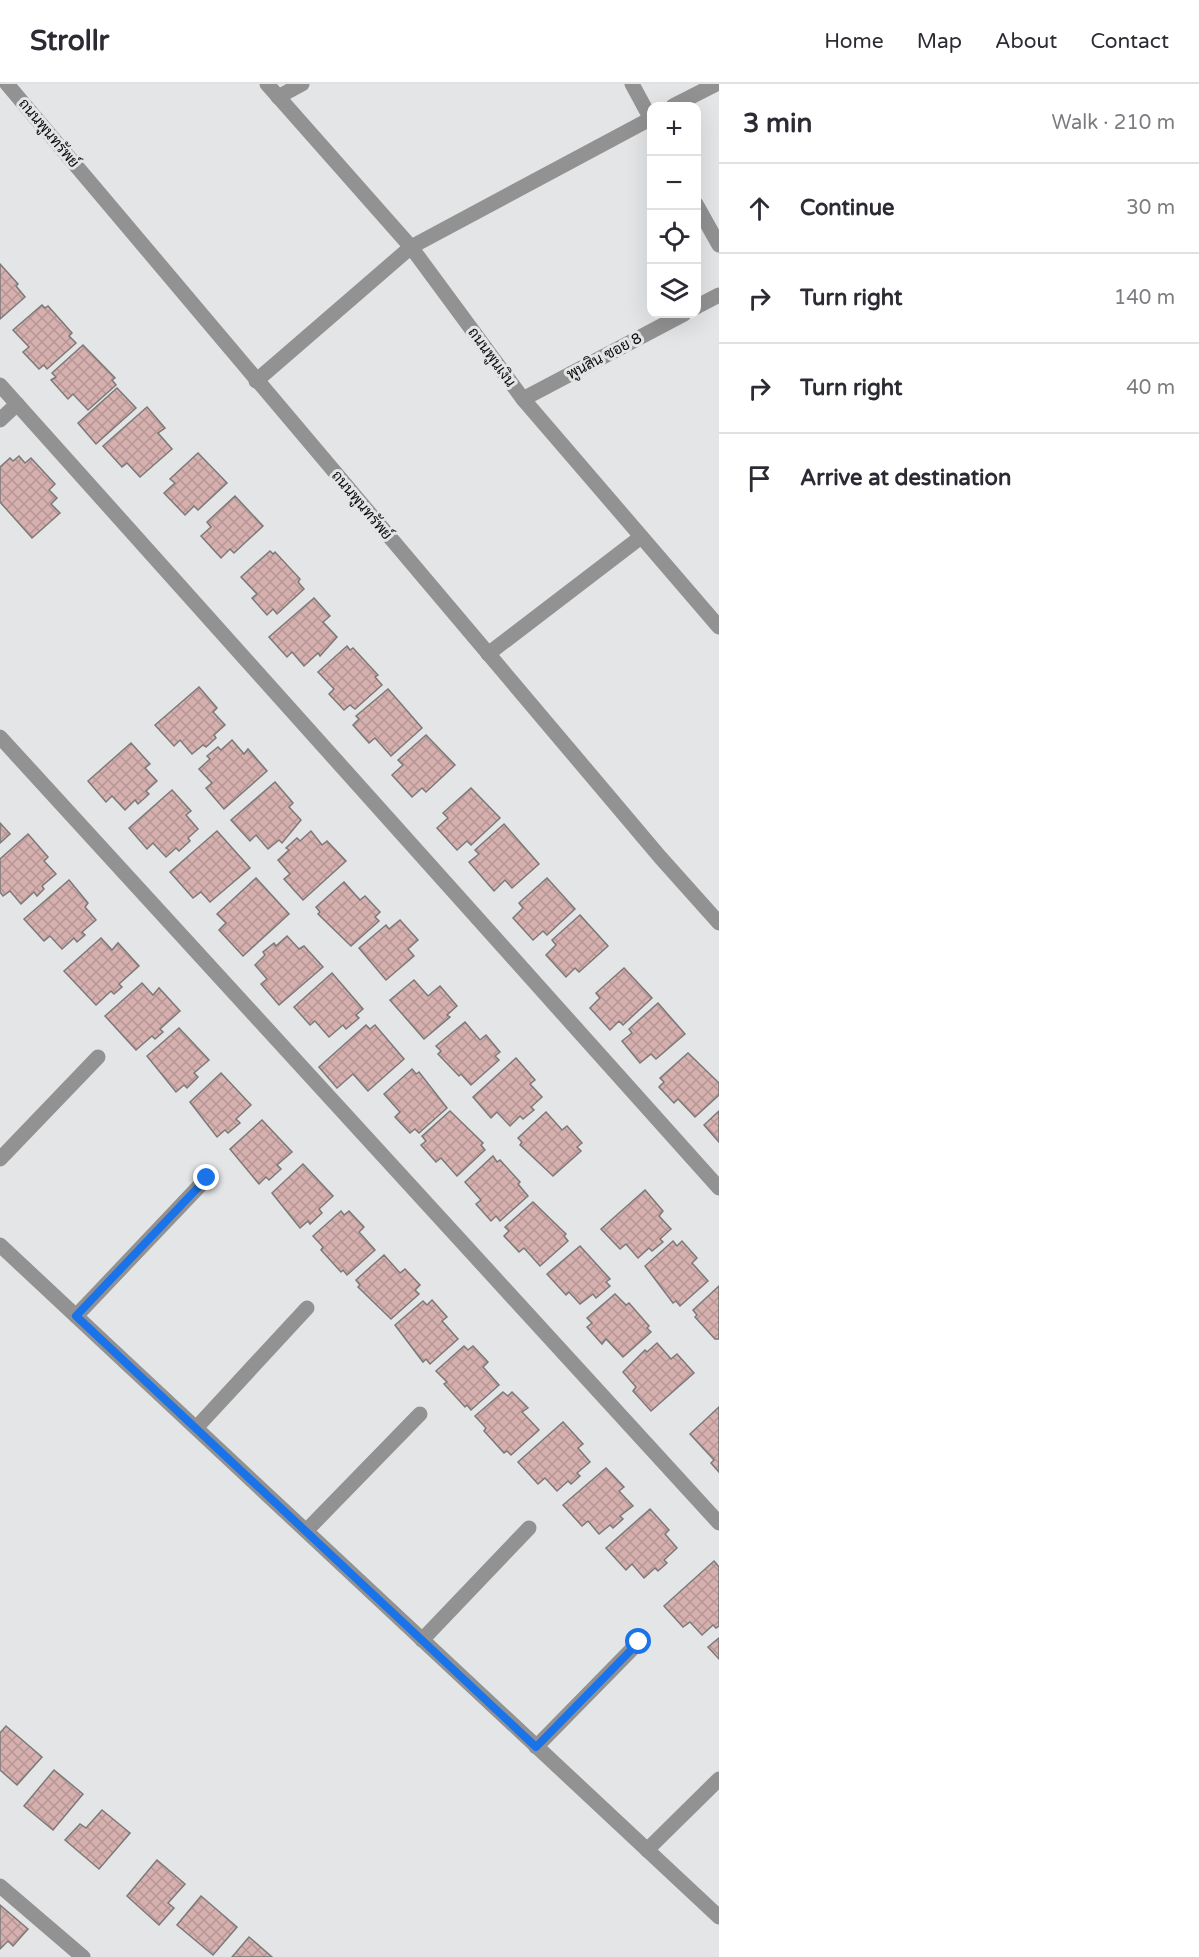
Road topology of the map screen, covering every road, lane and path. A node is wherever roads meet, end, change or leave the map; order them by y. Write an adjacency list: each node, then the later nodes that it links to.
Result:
1 (7, 84): 16 (street, ถนนพูนทรัพย์)
2 (267, 84): 6 (street, ถนนพูนเงิน)
3 (302, 84): 6 (street)
4 (632, 84): 8 (street)
5 (716, 84): 7 (street)
6 (278, 97): 12 (street, ถนนพูนเงิน)
7 (681, 102)
8 (647, 112)
9 (647, 121): 12 (street)
10 (699, 210): 11 (street)
11 (719, 245)
12 (411, 247): 16 (street); 18 (street, ถนนพูนเงิน)
13 (719, 295): 14 (street)
14 (701, 304)
15 (676, 318): 18 (street, พูนสิน ซอย 8)
16 (256, 381): 23 (street, ถนนพูนทรัพย์)
17 (0, 385): 19 (street)
18 (523, 399): 21 (street, ถนนพูนเงิน)
19 (17, 405): 20 (street); 29 (street)
20 (0, 420)
21 (641, 537): 22 (street, ถนนพูนเงิน); 23 (street)
22 (719, 627)
23 (488, 654): 25 (street, ถนนพูนทรัพย์)
24 (0, 737): 35 (street)
25 (719, 923)
26 (98, 1058): 27 (street)
27 (0, 1159)
28 (207, 1178): 32 (street)
29 (719, 1188)
30 (0, 1245): 32 (street)
31 (307, 1308): 34 (street)
32 (76, 1316): 34 (street)
33 (420, 1414): 37 (street)
34 (196, 1428): 37 (street)
35 (719, 1523)
36 (529, 1528): 38 (street)
37 (306, 1531): 38 (street)
38 (422, 1640): 40 (street)
39 (639, 1642): 40 (street)
40 (536, 1747): 42 (street)
41 (719, 1779): 42 (street)
42 (648, 1850): 44 (street)
43 (0, 1886): 45 (street)
44 (719, 1917)
45 (72, 1954)

